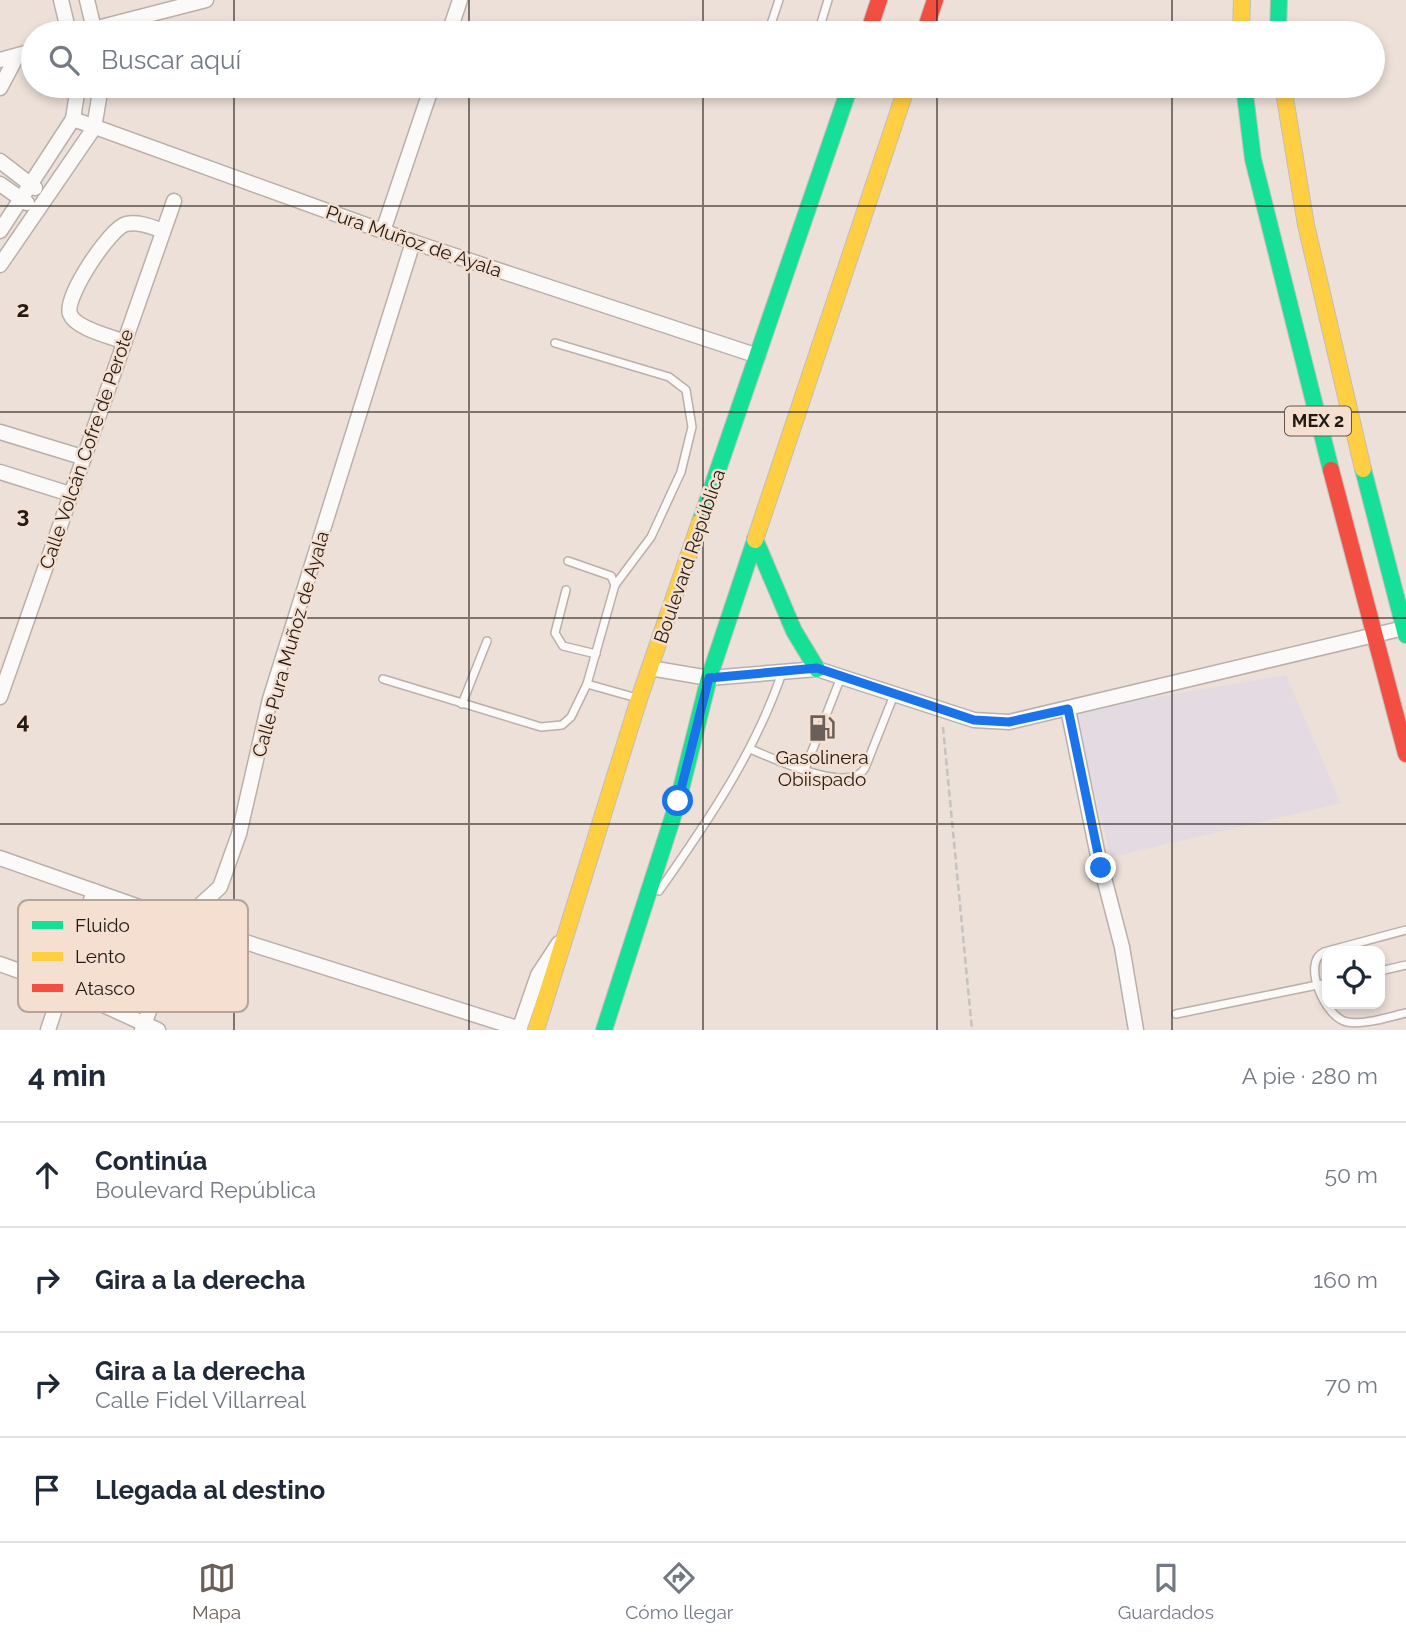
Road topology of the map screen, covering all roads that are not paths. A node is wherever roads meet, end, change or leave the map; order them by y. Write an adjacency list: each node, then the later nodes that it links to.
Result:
1 (61, 0): 11 (street)
2 (86, 0): 12 (street)
3 (206, 0): 13 (street)
4 (460, 0): 14 (street)
5 (779, 0): 15 (lane)
6 (828, 0): 16 (lane)
7 (879, 0): 17 (main road)
8 (935, 0): 18 (main road)
9 (1242, 0): 19 (main road)
10 (1279, 0): 20 (main road)
11 (66, 21)
12 (92, 21)
13 (133, 21)
14 (453, 21)
15 (772, 21)
16 (822, 21)
17 (872, 21)
18 (928, 21)
19 (1241, 21)
20 (1278, 21)
21 (21, 55): 22 (street)
22 (17, 56): 23 (street); 24 (street)
23 (0, 60)
24 (0, 88)
25 (77, 98): 32 (street)
26 (99, 98): 33 (street)
27 (428, 98): 43 (street)
28 (846, 98): 48 (main road, Boulevard República)
29 (903, 98): 53 (main road)
30 (1245, 98): 58 (main road, MEX 2)
31 (1285, 98): 57 (main road, MEX 2)
32 (74, 119): 33 (street, Pura Muñoz de Ayala); 35 (street)
33 (94, 128): 37 (street); 43 (street, Pura Muñoz de Ayala)
34 (0, 161): 35 (street)
35 (29, 183): 37 (street); 38 (street)
36 (0, 184): 38 (street)
37 (46, 196): 40 (street)
38 (21, 198): 40 (street); 41 (street)
39 (174, 201): 42 (street, Calle Volcán Cofre de Perote)
40 (36, 210): 45 (street)
41 (0, 230)
42 (163, 231): 46 (street, Calle Volcán Cofre de Perote); 46 (street)
43 (383, 231): 44 (street, Pura Muñoz de Ayala)
44 (413, 242): 48 (street, Pura Muñoz de Ayala); 80 (street, Calle Pura Muñoz de Ayala)
45 (0, 265)
46 (122, 341): 50 (street, Calle Volcán Cofre de Perote)
47 (555, 343): 55 (lane)
48 (758, 356): 61 (main road, Boulevard República)
49 (0, 432): 50 (street)
50 (82, 457): 52 (street, Calle Volcán Cofre de Perote)
51 (0, 472): 52 (street)
52 (70, 494): 69 (street, Calle Volcán Cofre de Perote)
53 (755, 539): 62 (main road); 65 (main road)
54 (568, 561): 55 (lane)
55 (615, 585): 60 (lane)
56 (566, 590): 60 (lane)
57 (1405, 632): 58 (street)
58 (1374, 636): 72 (street); 74 (main road, MEX 2)
59 (487, 641): 71 (lane)
60 (596, 654): 67 (lane)
61 (650, 668): 65 (street); 70 (main road, Boulevard República)
62 (817, 668): 63 (street); 64 (street)
63 (782, 673): 65 (street); 73 (lane)
64 (841, 677): 68 (street); 75 (lane)
65 (709, 678): 81 (main road)
66 (383, 679): 71 (lane)
67 (587, 684): 70 (lane); 71 (lane)
68 (894, 695): 72 (street); 75 (lane)
69 (0, 697)
70 (639, 699): 96 (main road, Boulevard República)
71 (462, 704)
72 (1068, 709): 98 (street)
73 (750, 750): 75 (lane); 81 (lane)
74 (1406, 754)
75 (805, 769)
76 (0, 858): 77 (street)
77 (94, 891): 78 (street); 79 (street)
78 (91, 900)
79 (119, 900)
80 (206, 900)
81 (640, 916): 97 (main road)
82 (1406, 930): 89 (lane)
83 (248, 943): 96 (street)
84 (0, 964): 86 (street)
85 (1406, 965): 87 (lane)
86 (18, 970)
87 (1385, 970)
88 (1322, 984): 89 (lane)
89 (1318, 985): 92 (lane); 93 (lane)
90 (55, 1012): 95 (street)
91 (115, 1012): 94 (street)
92 (1406, 1013)
93 (1176, 1014)
94 (148, 1028)
95 (48, 1030)
96 (525, 1030)
97 (604, 1030)
98 (1136, 1030)

